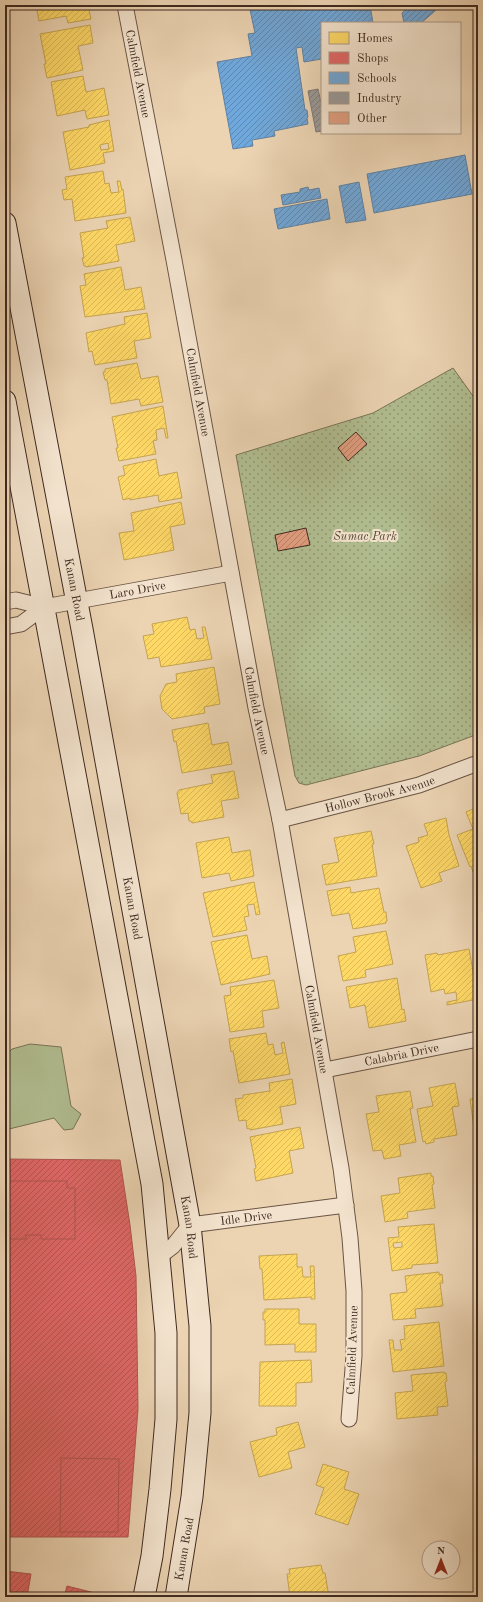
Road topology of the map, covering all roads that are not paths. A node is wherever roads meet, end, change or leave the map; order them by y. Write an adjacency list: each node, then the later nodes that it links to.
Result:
1 (125, 5): 4 (street, Calmfield Avenue)
2 (5, 223): 5 (main road, Kanan Road)
3 (5, 401): 7 (main road)
4 (232, 573): 5 (street, Laro Drive); 10 (street, Calmfield Avenue)
5 (76, 601): 7 (street, Laro Drive); 14 (main road, Kanan Road)
6 (5, 602): 7 (street, Laro Drive)
7 (44, 607): 8 (street, Laro Drive); 15 (main road)
8 (5, 627)
9 (478, 763): 10 (street, Hollow Brook Avenue)
10 (280, 820): 12 (street, Calmfield Avenue)
11 (478, 1039): 12 (street, Calabria Drive)
12 (325, 1070): 13 (street, Calmfield Avenue)
13 (346, 1205): 14 (street, Idle Drive); 16 (street, Calmfield Avenue)
14 (190, 1225): 15 (street); 18 (main road, Kanan Road)
15 (160, 1256): 17 (main road)
16 (349, 1419)
17 (144, 1597)
18 (176, 1597)

